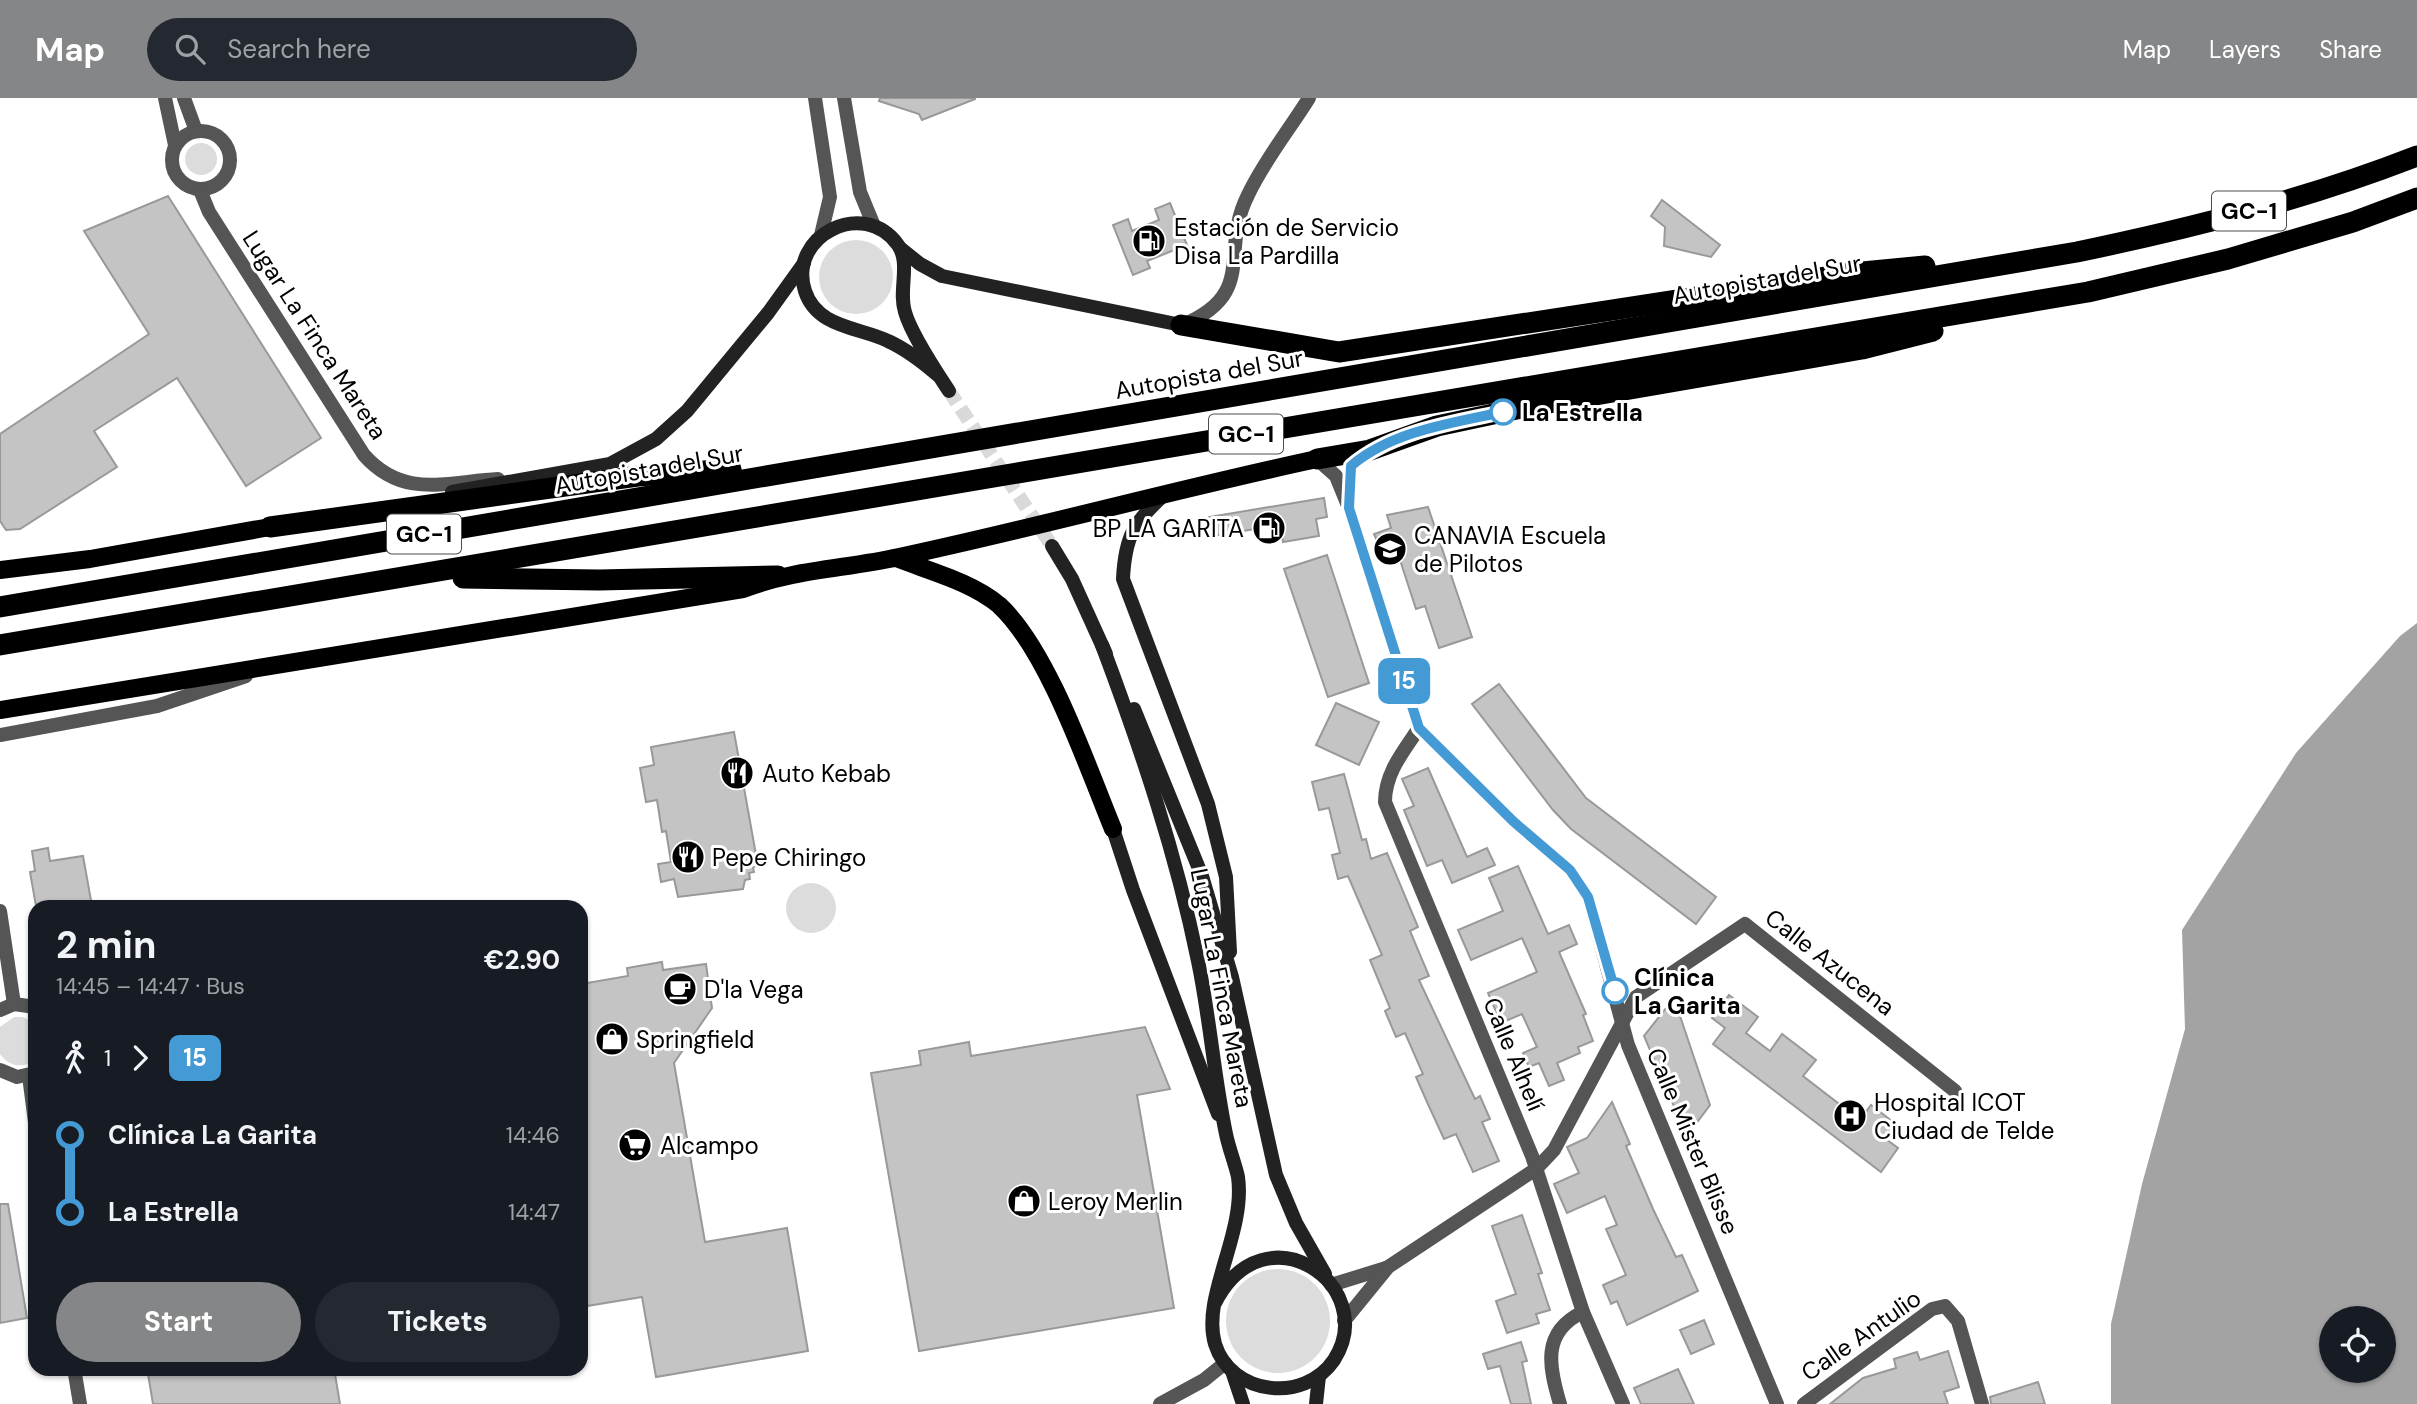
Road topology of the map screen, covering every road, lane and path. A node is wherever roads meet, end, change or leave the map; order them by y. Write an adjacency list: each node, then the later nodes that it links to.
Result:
1 (165, 98): 7 (street)
2 (184, 98): 6 (street)
3 (815, 98): 12 (street)
4 (845, 98): 11 (street)
5 (1308, 98): 17 (street)
6 (196, 131): 7 (street); 9 (street)
7 (175, 145): 9 (street)
8 (2417, 156): 14 (highway, Autopista del Sur / GC-1)
9 (201, 190): 23 (street, Lugar La Finca Mareta)
10 (2417, 198): 16 (highway, GC-1)
11 (874, 226): 12 (street); 13 (street)
12 (821, 235): 15 (street)
13 (900, 248): 17 (street); 18 (street)
14 (2077, 253): 17 (highway); 22 (highway, Autopista del Sur / GC-1)
15 (804, 263): 18 (street); 23 (street)
16 (2088, 292): 20 (highway); 31 (highway, GC-1)
17 (1181, 325)
18 (940, 377): 19 (street)
19 (948, 391)
20 (1370, 450): 21 (highway); 25 (street, Calle Mister Blisse)
21 (1317, 459): 24 (main road); 25 (street, Calle Mister Blisse)
22 (848, 461): 26 (highway); 32 (highway, Autopista del Sur / GC-1)
23 (536, 476): 26 (street)
24 (1168, 491): 28 (main road); 41 (street)
25 (1349, 508): 37 (street, Calle Mister Blisse)
26 (270, 527): 29 (main road)
27 (1052, 546): 34 (street, Lugar La Finca Mareta)
28 (896, 558): 30 (main road); 39 (main road)
29 (0, 570)
30 (778, 576): 31 (highway); 35 (main road)
31 (405, 578): 33 (highway, GC-1)
32 (0, 607)
33 (0, 645)
34 (1102, 645): 41 (street, Lugar La Finca Mareta); 48 (street, Lugar La Finca Mareta)
35 (298, 659): 36 (main road); 38 (street)
36 (0, 710)
37 (1419, 728): 44 (street, Calle Mister Blisse); 49 (street, Calle Alhelí)
38 (0, 734)
39 (1114, 829): 48 (street)
40 (0, 911): 42 (street)
41 (1232, 977): 51 (street, Lugar La Finca Mareta)
42 (7, 1007): 43 (street)
43 (28, 1007)
44 (1623, 1018): 47 (street, Calle Azucena); 49 (street, Calle Azucena); 64 (street, Calle Mister Blisse)
45 (0, 1070): 46 (street)
46 (28, 1075)
47 (1955, 1091)
48 (1226, 1135): 52 (street, Lugar La Finca Mareta)
49 (1536, 1169): 50 (street, Calle Azucena); 53 (street, Calle Alhelí)
50 (1388, 1267): 51 (street, Calle Azucena); 54 (street, Calle Azucena)
51 (1329, 1282): 52 (street); 54 (street, Lugar La Finca Mareta)
52 (1215, 1303): 55 (street, Lugar La Finca Mareta)
53 (1583, 1312): 62 (street); 63 (street, Calle Alhelí)
54 (1344, 1321): 57 (street)
55 (1228, 1367): 57 (street); 59 (street); 60 (street, Lugar La Finca Mareta)
56 (75, 1376): 58 (street)
57 (1319, 1376): 61 (street)
58 (80, 1404)
59 (1160, 1404)
60 (1243, 1404)
61 (1316, 1404)
62 (1560, 1404)
63 (1623, 1404)
64 (1777, 1404)
65 (1804, 1404): 66 (street, Calle Antulio)
66 (1982, 1404)

